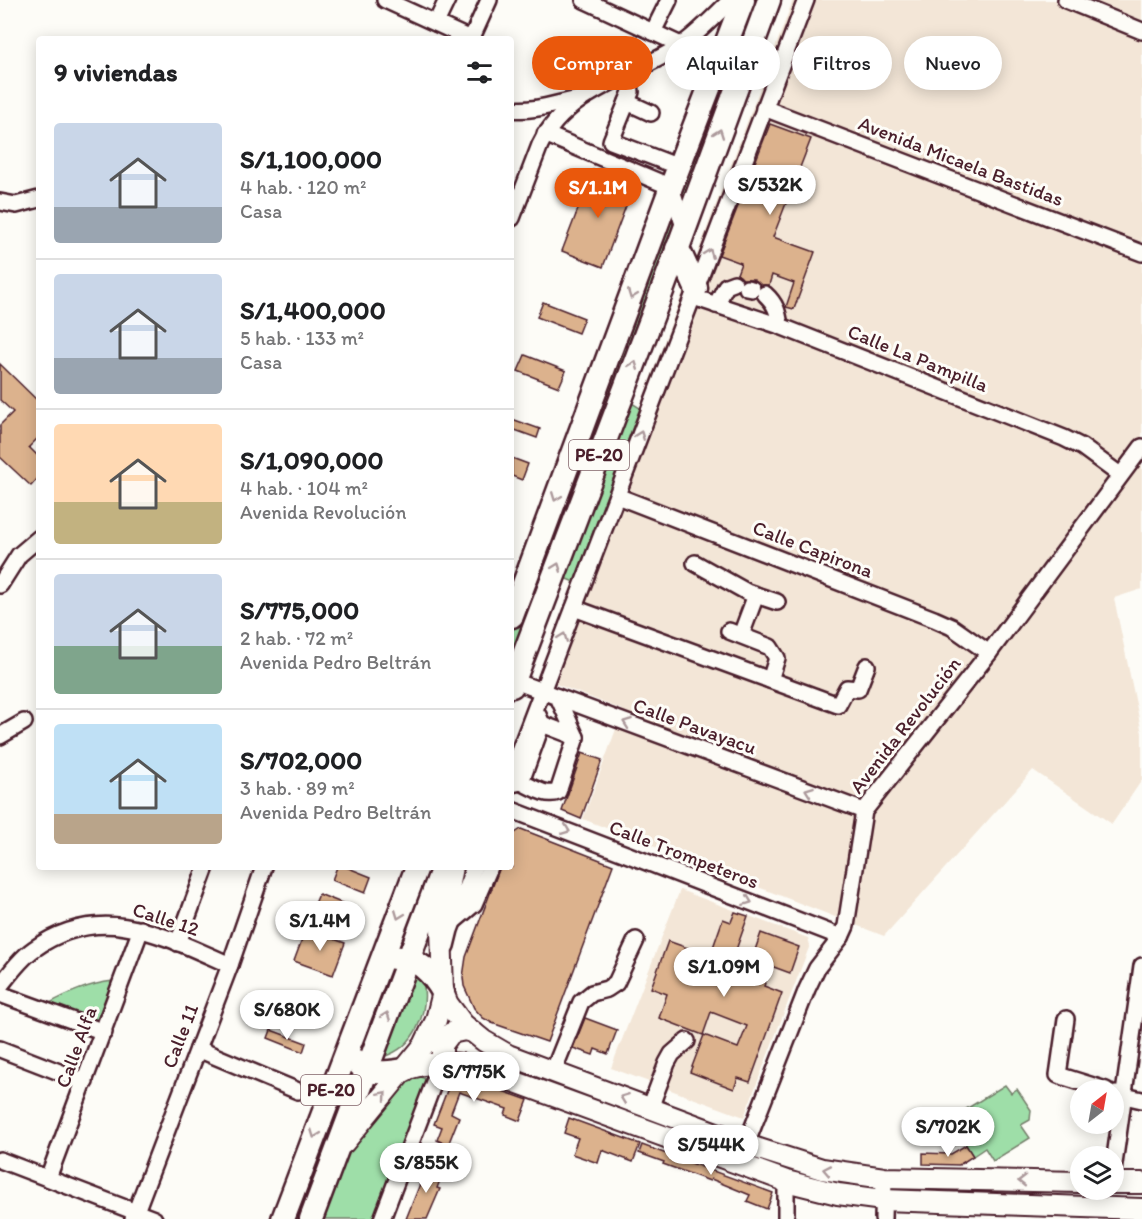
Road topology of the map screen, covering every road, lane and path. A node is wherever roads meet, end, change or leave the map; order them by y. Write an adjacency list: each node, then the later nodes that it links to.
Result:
1 (385, 0): 8 (street)
2 (447, 0): 11 (street)
3 (489, 0): 15 (street)
4 (669, 0): 13 (street)
5 (806, 0): 22 (street)
6 (1066, 0): 12 (street)
7 (593, 2): 13 (street)
8 (406, 4): 11 (street)
9 (738, 4): 10 (highway); 16 (street); 26 (highway, PE-20)
10 (765, 10): 30 (highway, PE-20, one-way to 10)
11 (436, 23): 14 (street)
12 (1142, 31)
13 (653, 32): 17 (street)
14 (464, 36)
15 (470, 36)
16 (694, 36)
17 (665, 38)
18 (598, 90): 20 (street)
19 (631, 90): 21 (street)
20 (580, 99): 23 (street); 25 (street)
21 (627, 102): 24 (street); 26 (street)
22 (764, 108): 32 (street, Avenida Micaela Bastidas); 33 (street, one-way to 22)
23 (514, 110)
24 (651, 113)
25 (545, 134): 26 (street); 29 (street)
26 (675, 177): 30 (street); 46 (highway, PE-20, one-way to 46)
27 (36, 200): 28 (street)
28 (0, 202)
29 (514, 213)
30 (684, 228): 31 (highway, PE-20)
31 (676, 249): 33 (highway); 49 (highway, PE-20, one-way to 31)
32 (1142, 253)
33 (697, 286): 34 (street); 35 (street, Calle La Pampilla); 39 (street, one-way to 33)
34 (745, 288): 35 (street); 36 (street)
35 (716, 305): 36 (street, Calle La Pampilla)
36 (780, 326): 38 (street, Calle La Pampilla)
37 (1142, 447): 38 (street, Avenida Revolución)
38 (1120, 476): 47 (street, Avenida Revolución)
39 (617, 496): 45 (street); 47 (street, Calle Capirona)
40 (36, 541): 42 (street)
41 (695, 563): 43 (street)
42 (0, 585)
43 (756, 595): 44 (street); 50 (street)
44 (777, 602)
45 (574, 608): 50 (street); 52 (street, one-way to 45)
46 (514, 611)
47 (989, 653): 60 (street, Avenida Revolución)
48 (867, 666): 50 (street)
49 (514, 677)
50 (770, 680)
51 (514, 683): 52 (street, Calle Pavayacu)
52 (542, 692): 53 (street, Calle Pavayacu); 54 (street)
53 (558, 698): 58 (street); 60 (street, Calle Pavayacu, one-way to 53)
54 (535, 709): 56 (street); 59 (street)
55 (24, 722): 57 (street)
56 (542, 724): 58 (street); 59 (street)
57 (0, 736)
58 (576, 737): 59 (street)
59 (519, 781): 61 (street)
60 (864, 811): 71 (street, Avenida Revolución)
61 (517, 812): 71 (street, Calle Trompeteros, one-way to 71)
62 (205, 870): 73 (street)
63 (263, 870): 76 (street, Calle 11)
64 (416, 870): 78 (highway, PE-20, one-way to 78)
65 (442, 870): 74 (highway, PE-20)
66 (451, 870): 75 (main road)
67 (473, 870): 69 (street)
68 (489, 870): 69 (street)
69 (453, 922): 75 (street)
70 (141, 929): 73 (street, Calle 12); 79 (street, Calle 12); 83 (street, Calle Alfa)
71 (842, 937): 99 (street, Avenida Revolución)
72 (636, 940): 91 (street)
73 (178, 943): 76 (street, Calle 12)
74 (408, 958): 78 (highway); 80 (highway); 90 (highway, PE-20, one-way to 74)
75 (443, 958): 80 (main road)
76 (230, 965): 87 (street, Calle 11)
77 (1142, 966): 93 (street)
78 (377, 972): 90 (highway); 113 (highway, PE-20, one-way to 113)
79 (0, 986)
80 (442, 992): 84 (main road); 89 (main road)
81 (0, 994): 83 (street)
82 (1066, 1019): 92 (street)
83 (104, 1032): 94 (street, Calle Alfa)
84 (473, 1032): 88 (main road); 91 (main road)
85 (687, 1041): 98 (street)
86 (0, 1049): 94 (street)
87 (198, 1049): 95 (street); 111 (street, Calle 11)
88 (442, 1061): 89 (main road); 102 (main road); 115 (street)
89 (405, 1070): 90 (highway); 100 (main road, one-way to 89)
90 (366, 1071): 100 (highway, PE-20)
91 (553, 1072): 98 (main road, one-way to 91)
92 (1074, 1080)
93 (1121, 1080)
94 (85, 1082): 104 (street, Calle Alfa)
95 (298, 1091)
96 (1124, 1096): 97 (street)
97 (1142, 1100)
98 (650, 1108): 99 (main road)
99 (746, 1144): 102 (street, Avenida Revolución); 103 (main road, one-way to 99)
100 (336, 1154): 114 (highway, PE-20)
101 (0, 1160): 104 (street)
102 (738, 1164): 105 (main road)
103 (884, 1178): 106 (main road, one-way to 103); 110 (street)
104 (48, 1179): 111 (street)
105 (786, 1182): 110 (main road); 116 (street)
106 (1070, 1182)
107 (1124, 1183): 108 (main road)
108 (1142, 1183)
109 (1142, 1209): 110 (main road)
110 (883, 1210)
111 (135, 1216): 112 (street)
112 (154, 1219)
113 (283, 1219)
114 (311, 1219)
115 (382, 1219)
116 (786, 1219)

